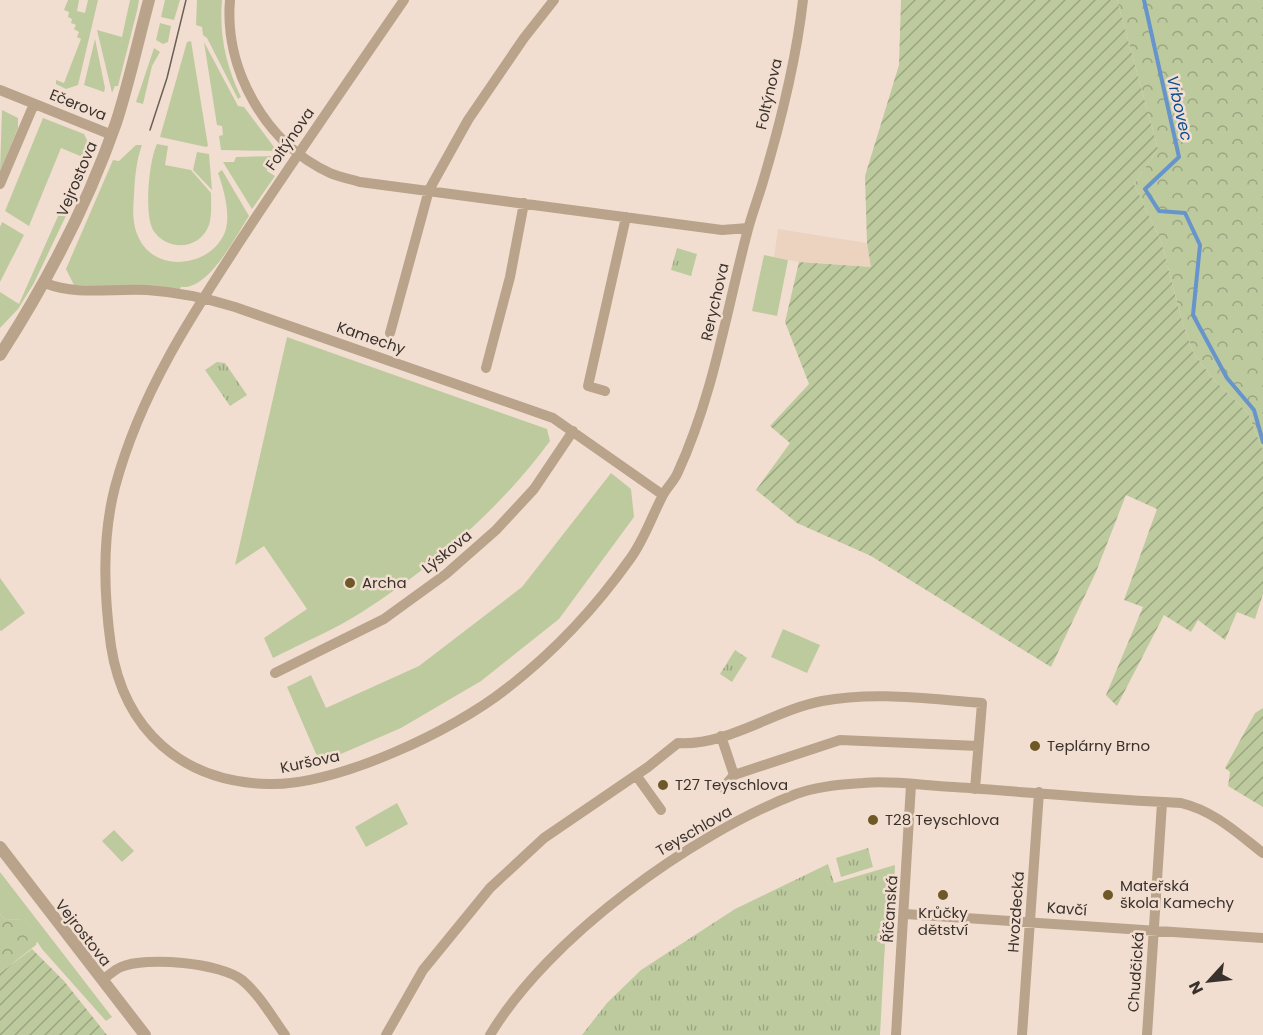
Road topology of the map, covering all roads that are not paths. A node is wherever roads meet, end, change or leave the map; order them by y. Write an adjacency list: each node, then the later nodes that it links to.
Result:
1 (149, 0): 8 (street, Vejrostova)
2 (230, 0): 9 (street)
3 (404, 0): 9 (street, Foltýnova)
4 (554, 0): 11 (street)
5 (803, 0): 14 (street, Foltýnova)
6 (0, 90): 7 (street, Ečerova)
7 (33, 104): 8 (street, Ečerova); 10 (street, Ečerova)
8 (112, 135): 15 (street, Vejrostova)
9 (299, 152): 11 (street); 16 (street, Foltýnova)
10 (0, 184)
11 (429, 190): 12 (street); 17 (street)
12 (524, 203): 13 (street); 19 (street)
13 (626, 217): 14 (street); 20 (street)
14 (748, 228): 22 (street, Rerychova)
15 (45, 283): 16 (street, Kamechy); 18 (street, Vejrostova)
16 (203, 297): 21 (street, Kamechy); 22 (street, Kuršova)
17 (390, 333)
18 (0, 355)
19 (486, 368)
20 (605, 391)
21 (573, 431): 22 (street, Kamechy); 23 (street, Lýskova)
22 (663, 495)
23 (274, 673)
24 (721, 736): 25 (street); 26 (street); 27 (street)
25 (978, 746): 27 (street); 30 (street)
26 (636, 775): 33 (street); 43 (street)
27 (734, 775): 29 (street, Teyschlova)
28 (912, 785): 30 (street, Teyschlova); 36 (street, Říčanská); 44 (street, Teyschlova)
29 (723, 788)
30 (975, 789): 31 (street, Teyschlova)
31 (1039, 792): 32 (street, Teyschlova); 37 (street, Hvozdecká)
32 (1162, 802): 35 (street, Teyschlova); 38 (street, Chudčická)
33 (661, 810)
34 (0, 847): 40 (street, Vejrostova)
35 (1263, 853)
36 (905, 914): 37 (street, Kavčí); 45 (street, Říčanská)
37 (1030, 921): 38 (street, Kavčí); 46 (street, Hvozdecká)
38 (1154, 930): 39 (street, Kavčí); 47 (street, Chudčická)
39 (1263, 938)
40 (102, 980): 41 (street, Vejrostova); 42 (street)
41 (145, 1035)
42 (285, 1035)
43 (386, 1035)
44 (490, 1035)
45 (896, 1035)
46 (1022, 1035)
47 (1147, 1035)

